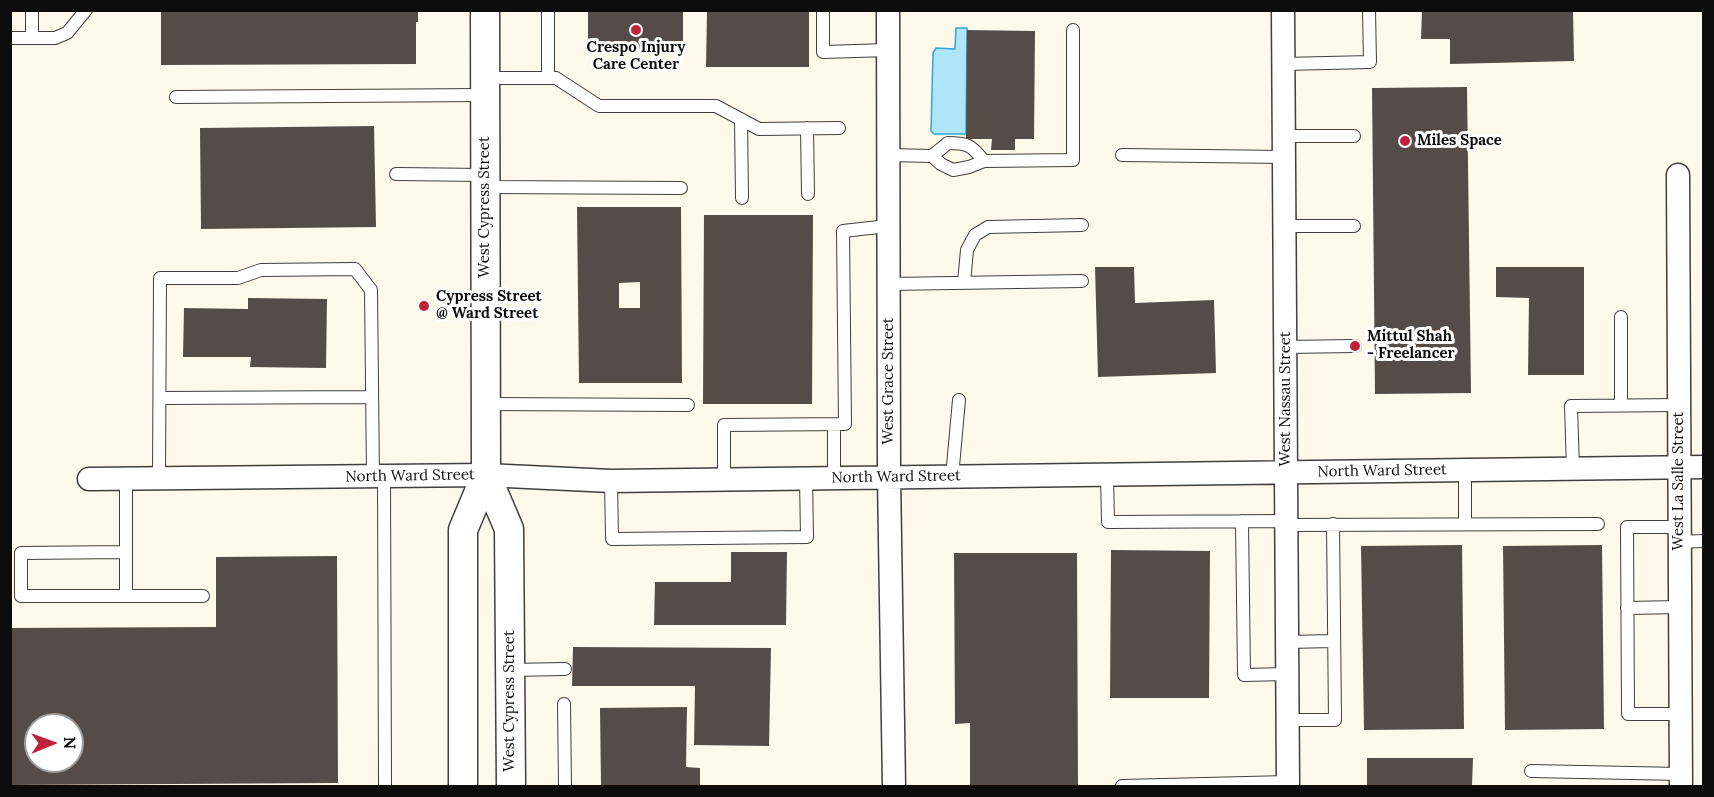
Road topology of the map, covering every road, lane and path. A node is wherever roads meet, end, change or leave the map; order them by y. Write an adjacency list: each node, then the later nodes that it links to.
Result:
1 (32, 10): 11 (lane)
2 (86, 10): 11 (lane)
3 (485, 10): 15 (street, West Cypress Street)
4 (548, 10): 14 (lane)
5 (823, 10): 12 (lane)
6 (888, 10): 12 (street, West Grace Street)
7 (1283, 10): 13 (street, West Nassau Street)
8 (1369, 10): 13 (lane)
9 (1073, 30): 25 (lane)
10 (10, 38): 11 (lane)
11 (32, 38)
12 (888, 50): 22 (street, West Grace Street)
13 (1283, 64): 21 (street, West Nassau Street)
14 (548, 78): 15 (lane); 17 (lane)
15 (485, 86): 16 (lane); 28 (street, West Cypress Street)
16 (176, 97)
17 (741, 119): 18 (lane); 31 (lane)
18 (807, 128): 19 (lane); 30 (lane)
19 (839, 128)
20 (1354, 136): 21 (lane)
21 (1284, 146): 23 (lane); 34 (street, West Nassau Street)
22 (888, 155): 24 (lane); 33 (street, West Grace Street)
23 (1122, 155)
24 (932, 156): 25 (lane); 25 (lane)
25 (984, 160)
26 (396, 174): 28 (lane)
27 (1678, 175): 48 (street, West La Salle Street)
28 (485, 181): 29 (lane); 45 (street, West Cypress Street)
29 (681, 188)
30 (808, 194)
31 (742, 198)
32 (1082, 225): 37 (lane)
33 (888, 226): 38 (street, West Grace Street); 49 (lane)
34 (1284, 226): 35 (lane); 41 (street, West Nassau Street)
35 (1354, 226)
36 (1082, 281): 37 (lane)
37 (964, 283): 38 (lane)
38 (889, 284): 58 (street, West Grace Street)
39 (1621, 317): 47 (lane)
40 (1355, 346): 41 (lane)
41 (1285, 347): 54 (street, West Nassau Street)
42 (372, 397): 43 (lane); 43 (lane); 57 (lane)
43 (160, 398): 60 (lane)
44 (959, 400): 59 (lane)
45 (486, 404): 46 (lane); 56 (street, West Cypress Street)
46 (688, 405)
47 (1622, 405): 48 (lane); 52 (lane)
48 (1679, 405): 51 (street, West La Salle Street)
49 (834, 424): 62 (lane); 65 (lane)
50 (1704, 467): 51 (street, North Ward Street)
51 (1679, 468): 52 (street, North Ward Street); 72 (street, West La Salle Street)
52 (1572, 469): 53 (street, North Ward Street)
53 (1465, 470): 54 (street, North Ward Street); 70 (lane)
54 (1286, 472): 55 (street, North Ward Street); 68 (street, West Nassau Street)
55 (1107, 475): 59 (street, North Ward Street); 67 (lane)
56 (486, 476): 57 (street, North Ward Street); 66 (street, North Ward Street); 81 (street, West Cypress Street); 91 (street, West Cypress Street)
57 (378, 477): 60 (street, North Ward Street); 90 (lane)
58 (889, 477): 59 (street, North Ward Street); 62 (street, North Ward Street); 94 (street, West Grace Street)
59 (952, 477)
60 (159, 478): 64 (street, North Ward Street)
61 (806, 478): 62 (street, North Ward Street); 65 (street, North Ward Street); 66 (lane)
62 (834, 478)
63 (89, 479): 64 (street, North Ward Street)
64 (126, 479): 74 (lane)
65 (724, 479): 66 (street, North Ward Street)
66 (611, 481)
67 (1242, 521): 68 (lane); 83 (lane)
68 (1286, 523): 69 (lane); 80 (street, West Nassau Street)
69 (1333, 524): 70 (lane); 79 (lane)
70 (1465, 524): 71 (lane)
71 (1598, 524)
72 (1678, 534): 73 (lane); 77 (street, West La Salle Street); 78 (lane)
73 (1704, 541)
74 (126, 552): 75 (lane); 75 (lane)
75 (126, 596): 76 (lane)
76 (203, 596)
77 (1679, 607): 78 (lane); 85 (street, West La Salle Street)
78 (1627, 608): 85 (lane)
79 (1334, 641): 80 (lane); 86 (lane)
80 (1287, 642): 83 (street, West Nassau Street)
81 (510, 669): 82 (lane); 92 (street, West Cypress Street)
82 (565, 669)
83 (1288, 674): 86 (street, West Nassau Street)
84 (564, 704): 93 (lane)
85 (1680, 714): 88 (street, West La Salle Street)
86 (1288, 720): 89 (street, West Nassau Street)
87 (1531, 771): 88 (lane)
88 (1681, 780)
89 (1288, 784): 95 (lane)
90 (385, 786)
91 (463, 786)
92 (511, 786)
93 (565, 786)
94 (894, 786)
95 (1122, 786)

